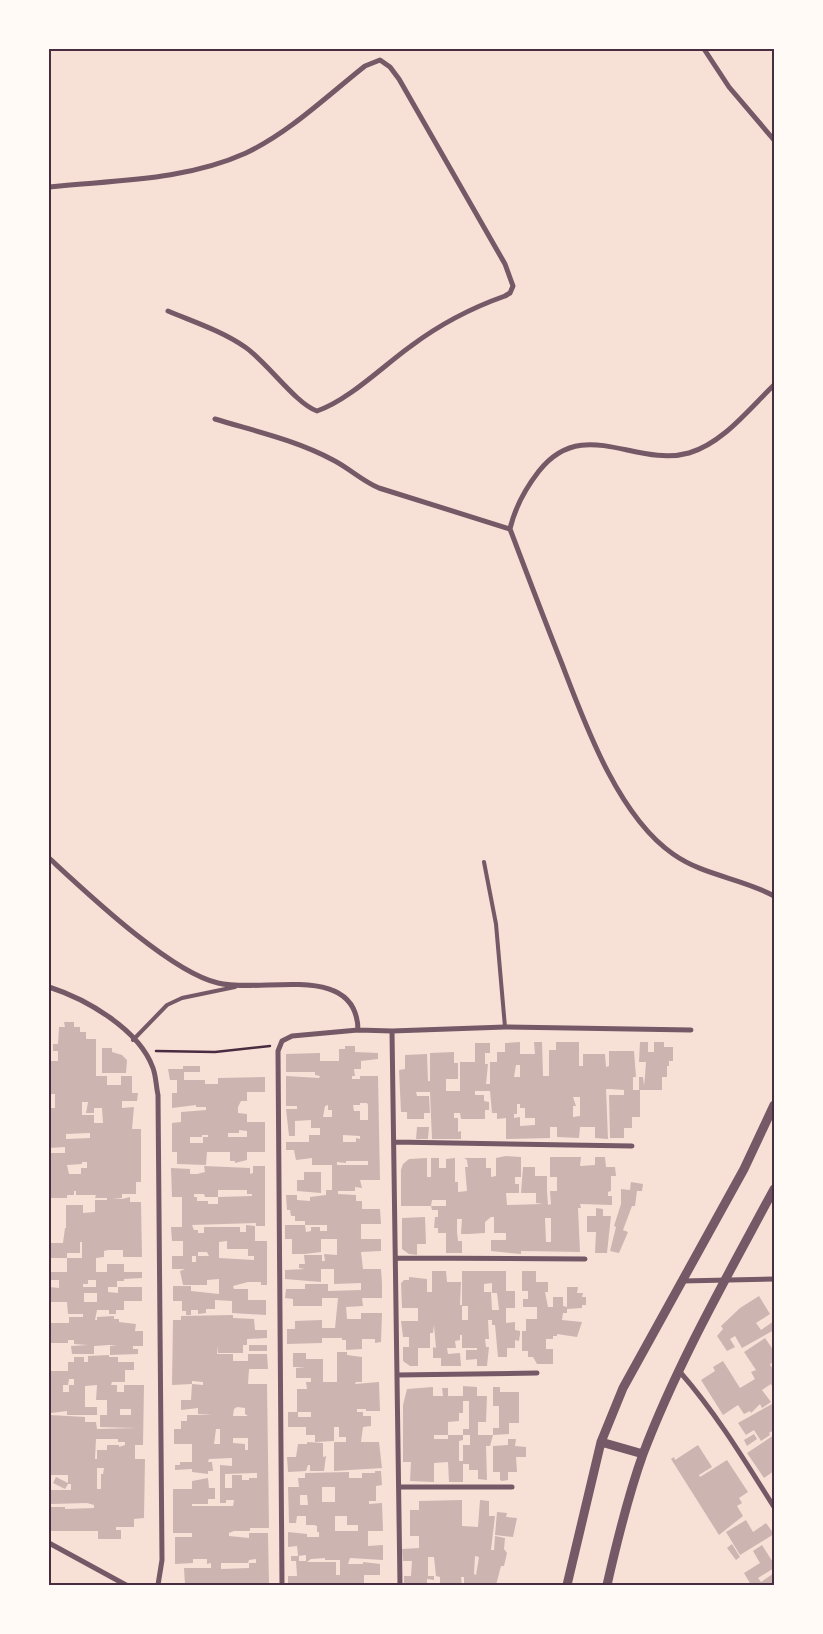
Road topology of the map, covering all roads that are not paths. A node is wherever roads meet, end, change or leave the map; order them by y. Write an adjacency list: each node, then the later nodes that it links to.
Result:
1 (704, 49): 2 (street)
2 (774, 140)
3 (49, 187): 4 (street)
4 (168, 311)
5 (774, 385): 7 (street)
6 (215, 419): 7 (street)
7 (510, 529): 10 (street)
8 (49, 858): 12 (street)
9 (484, 862): 13 (lane)
10 (774, 896)
11 (49, 987): 17 (street)
12 (235, 987): 14 (street); 17 (lane)
13 (505, 1027): 15 (street); 16 (street)
14 (358, 1030): 16 (street); 38 (street)
15 (691, 1030)
16 (392, 1031): 19 (street)
17 (133, 1040): 37 (street)
18 (774, 1106): 25 (street)
19 (394, 1142): 20 (street); 22 (street)
20 (632, 1146)
21 (774, 1189): 26 (street)
22 (396, 1258): 23 (street); 29 (street)
23 (585, 1259)
24 (774, 1281): 26 (street)
25 (681, 1282): 26 (street); 30 (street)
26 (724, 1282): 27 (street)
27 (680, 1372): 31 (street); 34 (street)
28 (536, 1373): 29 (street)
29 (397, 1375): 32 (street)
30 (601, 1442): 31 (street); 40 (street)
31 (643, 1454): 41 (street)
32 (400, 1486): 33 (street); 39 (street)
33 (512, 1487)
34 (774, 1508)
35 (49, 1543): 36 (street)
36 (126, 1585)
37 (158, 1585)
38 (282, 1585)
39 (400, 1585)
40 (567, 1585)
41 (607, 1585)

